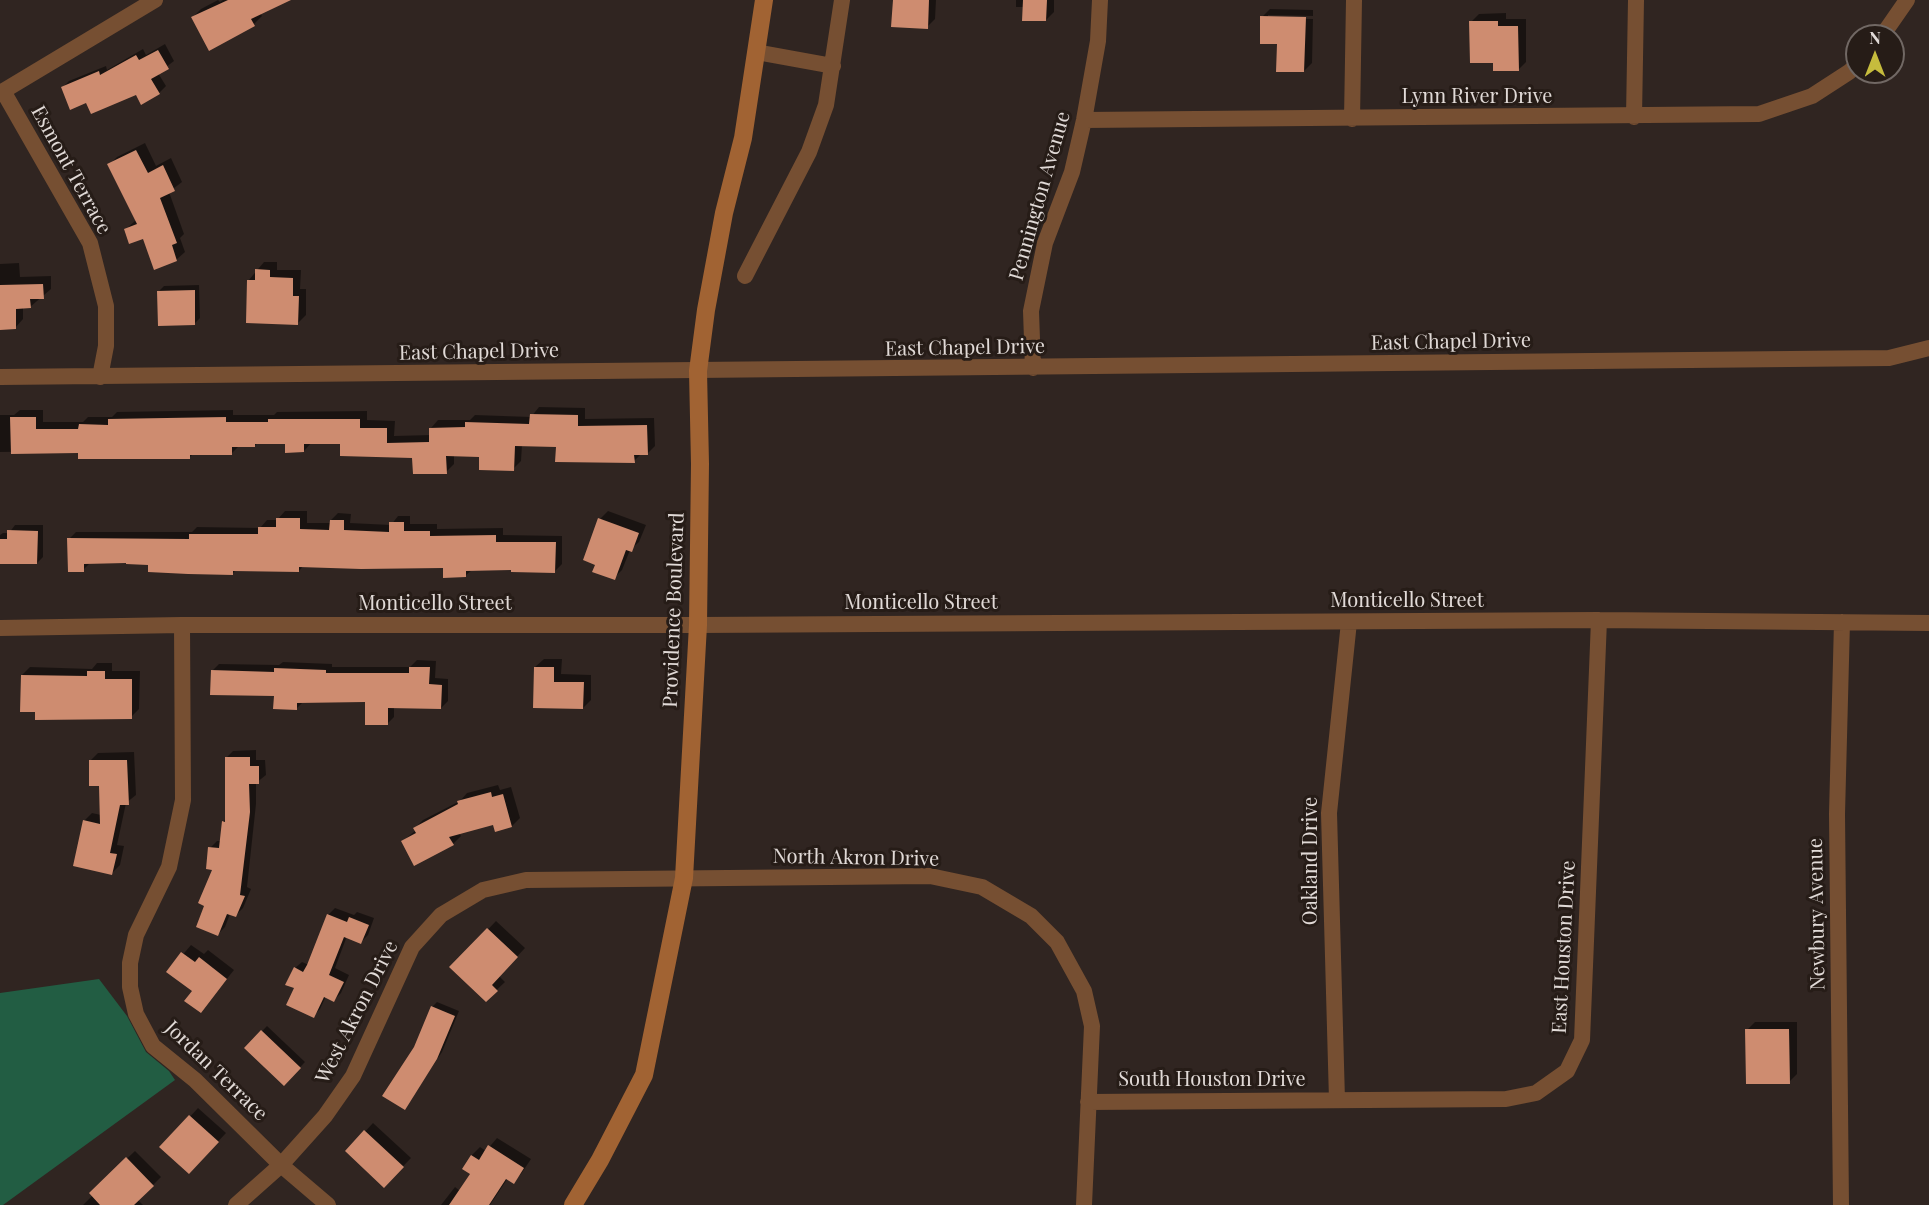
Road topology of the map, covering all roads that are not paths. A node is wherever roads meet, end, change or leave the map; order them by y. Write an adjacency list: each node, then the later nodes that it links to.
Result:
1 (155, 0): 12 (street)
2 (764, 0): 9 (main road, Providence Boulevard)
3 (842, 0): 10 (street)
4 (1100, 0): 15 (street, Pennington Avenue)
5 (1354, 0): 14 (street)
6 (1636, 0): 13 (street)
7 (1907, 0): 8 (street)
8 (1890, 24)
9 (756, 52): 10 (street); 19 (main road, Providence Boulevard)
10 (833, 66): 16 (street)
11 (1845, 75): 13 (street, Lynn River Drive)
12 (2, 92): 21 (street, Esmont Terrace)
13 (1634, 117): 14 (street, Lynn River Drive)
14 (1352, 119): 15 (street, Lynn River Drive)
15 (1084, 120): 18 (street, Pennington Avenue)
16 (745, 276)
17 (1929, 348): 18 (street, East Chapel Drive)
18 (1033, 368): 19 (street, East Chapel Drive)
19 (698, 371): 21 (street, East Chapel Drive); 27 (main road, Providence Boulevard)
20 (0, 377): 21 (street, East Chapel Drive)
21 (100, 377)
22 (1599, 620): 23 (street, Monticello Street); 24 (street, Monticello Street); 30 (street, East Houston Drive)
23 (1349, 622): 27 (street, Monticello Street); 30 (street, Oakland Drive)
24 (1842, 622): 25 (street, Monticello Street); 37 (street, Newbury Avenue)
25 (1929, 623)
26 (182, 625): 27 (street, Monticello Street); 28 (street, Monticello Street); 32 (street, Jordan Terrace)
27 (698, 625): 29 (main road, Providence Boulevard)
28 (0, 628)
29 (684, 878): 31 (street, North Akron Drive); 32 (street, West Akron Drive); 35 (main road, Providence Boulevard)
30 (1336, 1100): 31 (street, South Houston Drive)
31 (1088, 1102): 36 (street, North Akron Drive)
32 (281, 1165): 33 (street, West Akron Drive); 34 (street, Jordan Terrace)
33 (236, 1205)
34 (328, 1205)
35 (573, 1205)
36 (1084, 1205)
37 (1841, 1205)

